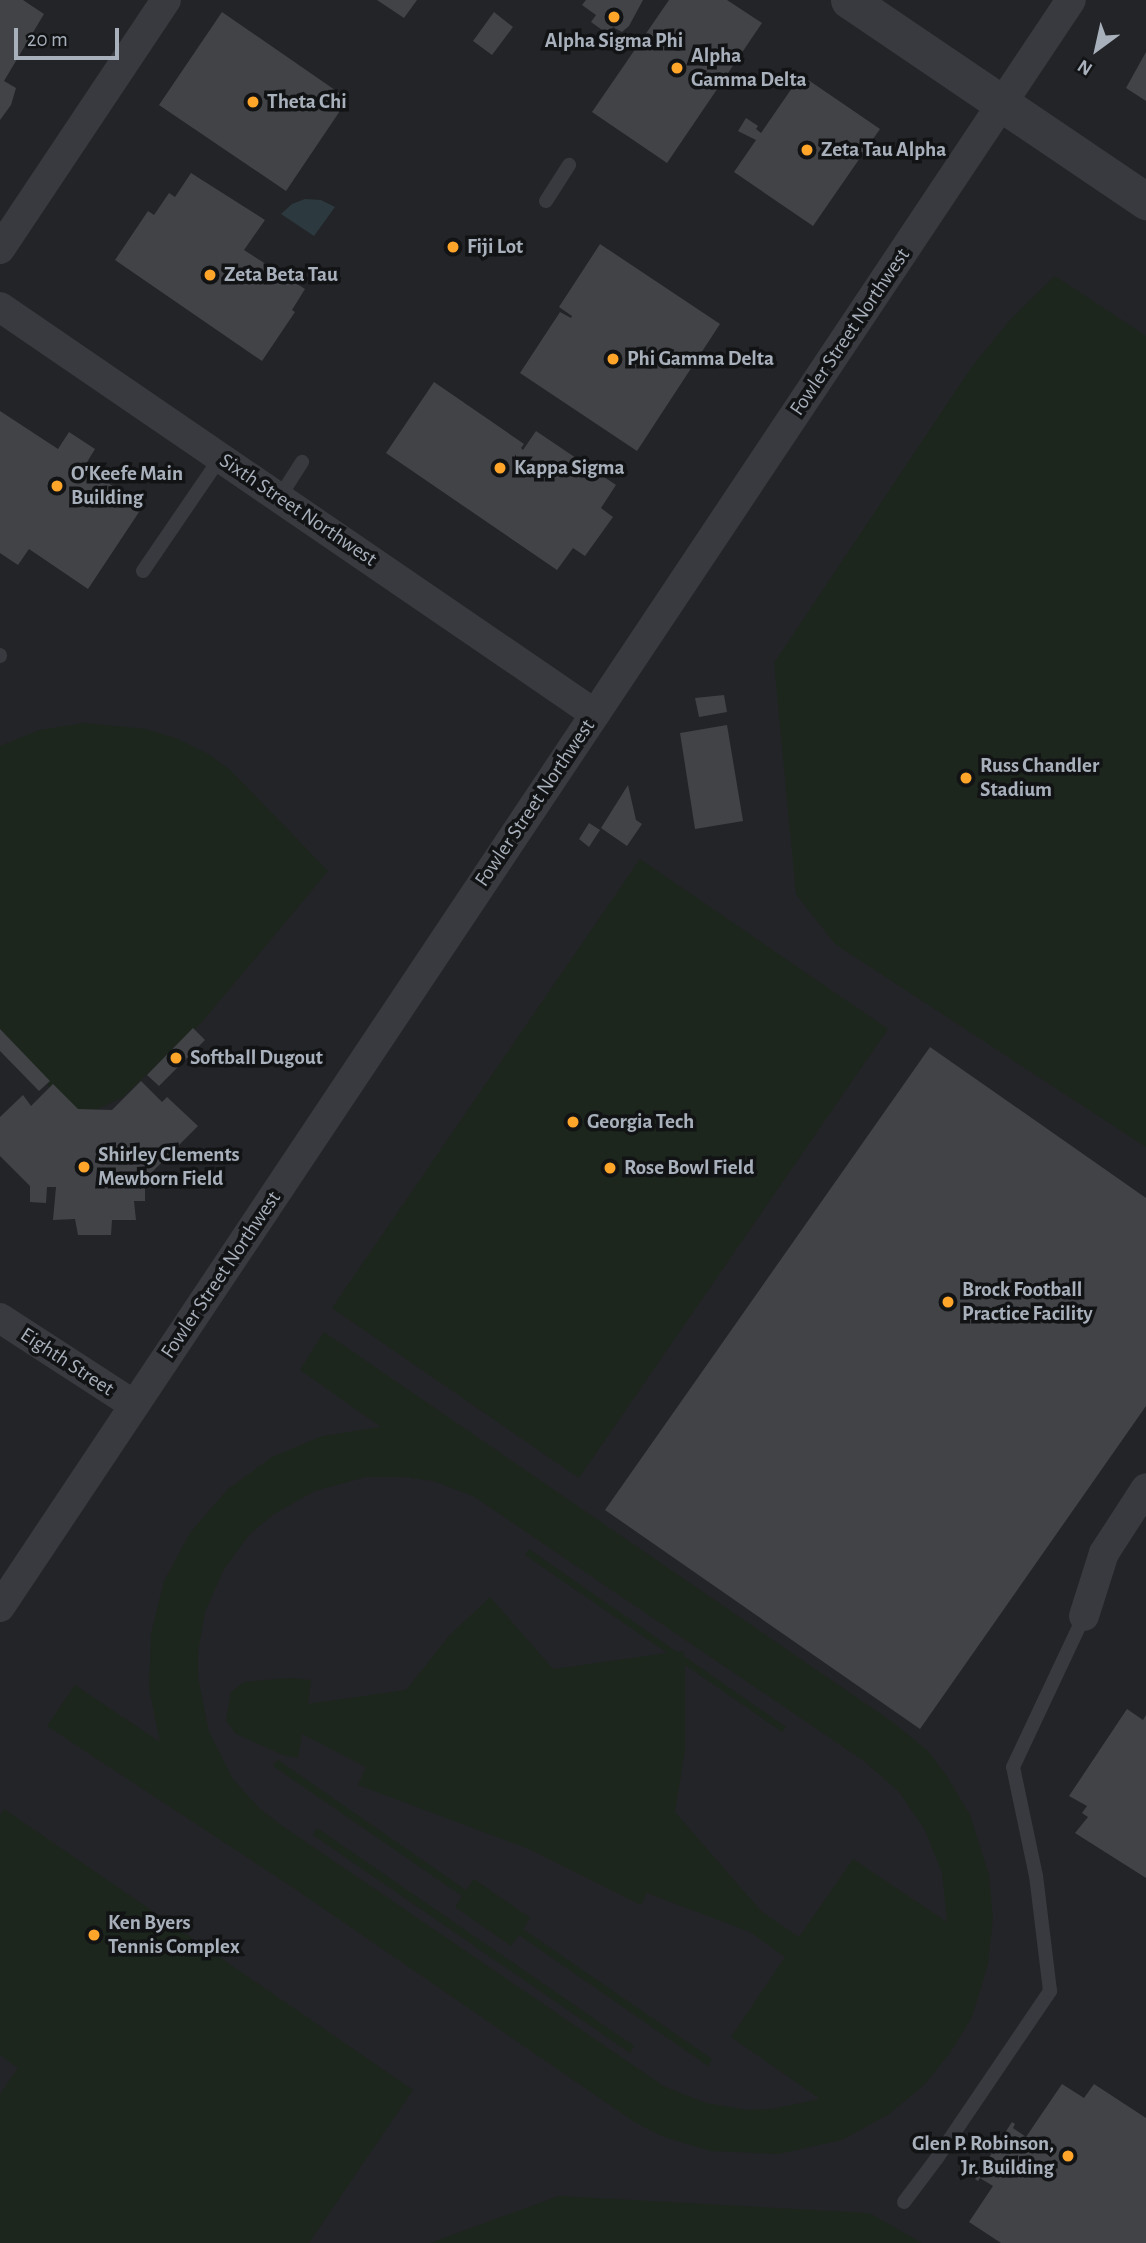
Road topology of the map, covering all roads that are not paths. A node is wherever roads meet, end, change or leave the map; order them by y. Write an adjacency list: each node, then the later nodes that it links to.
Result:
1 (166, 0): 8 (street)
2 (849, 0): 4 (street)
3 (1071, 0): 4 (street, Fowler Street Northwest)
4 (1001, 105): 7 (street); 14 (street, Fowler Street Northwest)
5 (569, 165): 6 (lane)
6 (546, 201)
7 (1146, 201)
8 (0, 249)
9 (0, 307): 10 (street, Sixth Street Northwest)
10 (220, 458): 12 (street, Sixth Street Northwest); 13 (lane)
11 (302, 462): 12 (lane)
12 (279, 498): 14 (street, Sixth Street Northwest)
13 (142, 570)
14 (595, 714): 16 (street, Fowler Street Northwest)
15 (0, 1318): 16 (street, Eighth Street)
16 (134, 1405): 18 (street, Fowler Street Northwest)
17 (1146, 1488): 19 (street)
18 (0, 1607)
19 (1084, 1616): 20 (lane)
20 (904, 2202)

